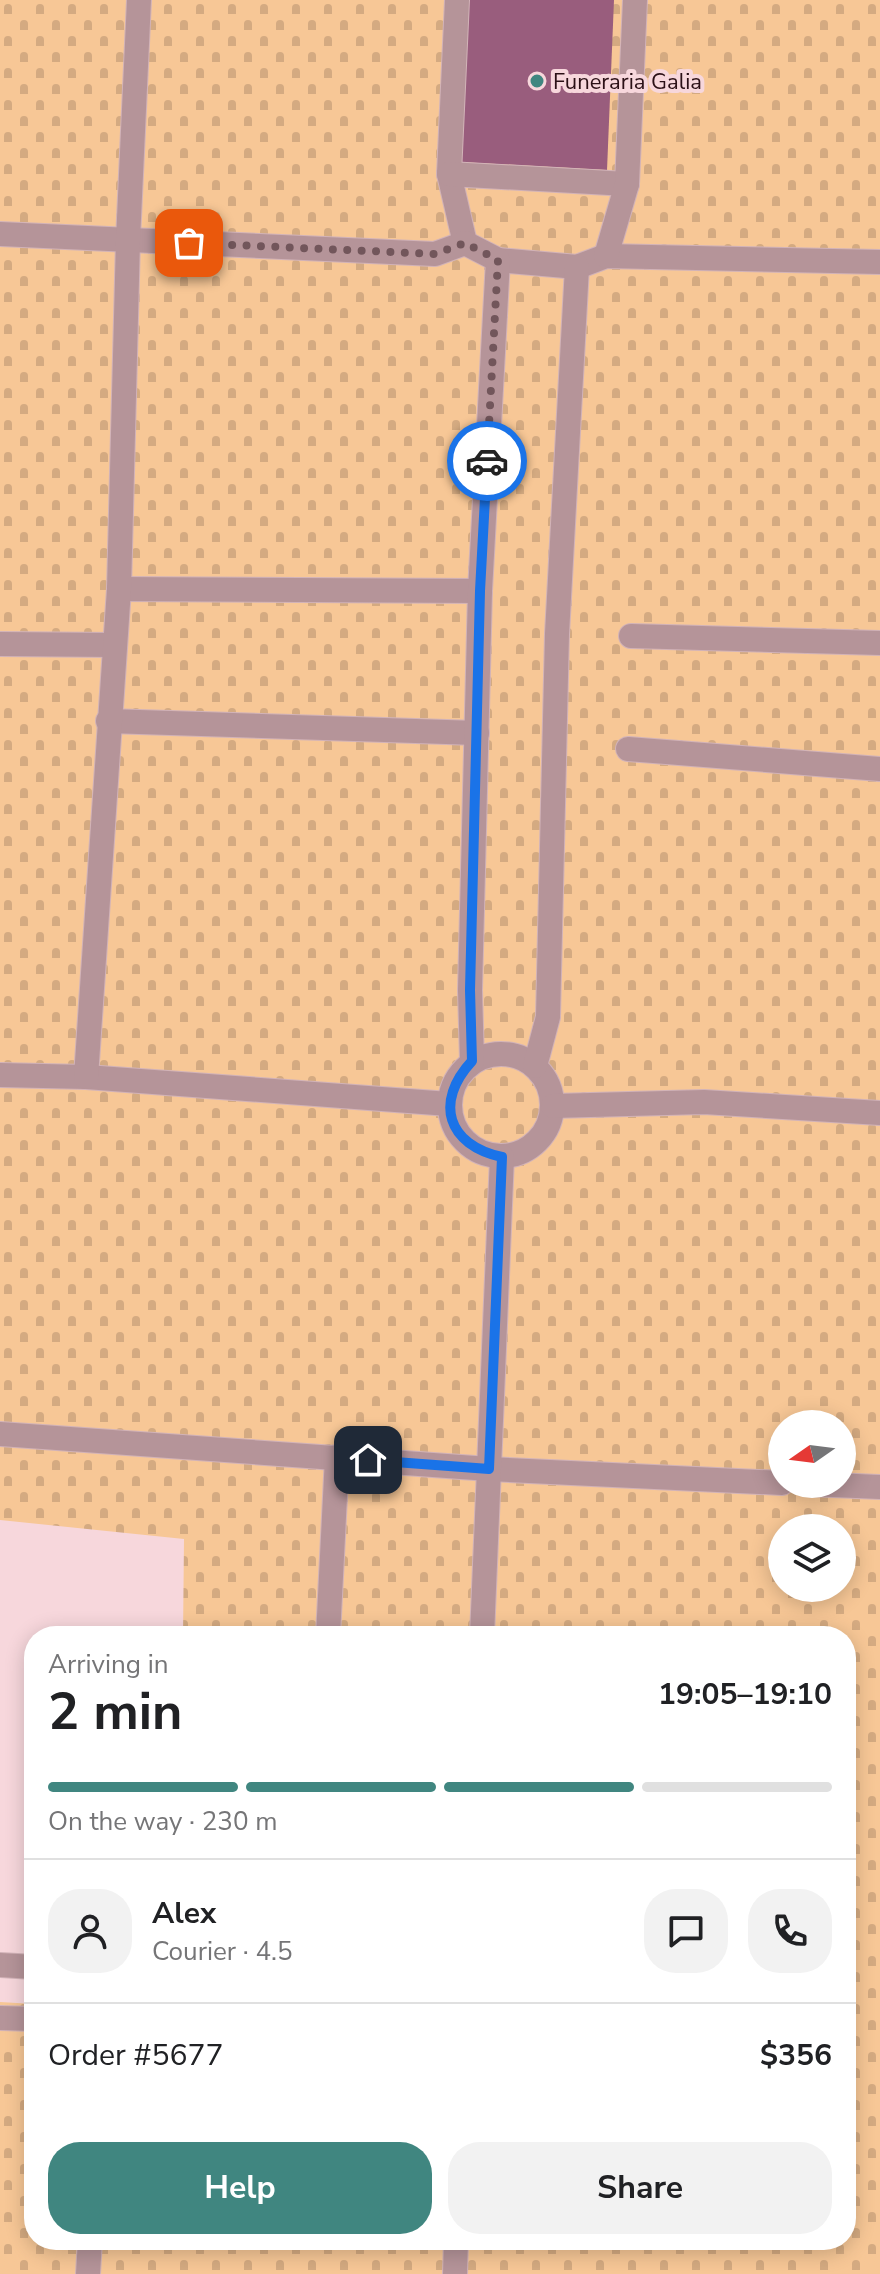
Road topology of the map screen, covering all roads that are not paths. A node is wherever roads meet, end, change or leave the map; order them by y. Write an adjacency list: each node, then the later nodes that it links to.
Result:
1 (139, 0): 7 (lane)
2 (457, 0): 4 (lane)
3 (635, 0): 5 (lane)
4 (449, 174): 5 (lane); 8 (lane)
5 (627, 184): 9 (lane)
6 (0, 234): 7 (lane)
7 (128, 240): 8 (lane); 13 (lane)
8 (465, 243): 10 (lane)
9 (606, 256): 11 (lane); 12 (lane)
10 (498, 260): 12 (lane); 14 (lane)
11 (880, 262)
12 (577, 267): 24 (lane)
13 (119, 589): 14 (lane); 18 (lane)
14 (480, 591): 20 (lane)
15 (631, 636): 16 (lane)
16 (880, 643)
17 (0, 644): 18 (lane)
18 (115, 645): 19 (lane)
19 (108, 721): 20 (lane); 26 (lane)
20 (477, 733): 23 (lane)
21 (628, 749): 22 (lane)
22 (880, 769)
23 (472, 1061): 24 (lane); 27 (lane)
24 (535, 1066): 28 (lane)
25 (0, 1075): 26 (lane)
26 (86, 1077): 27 (lane)
27 (449, 1104): 30 (lane)
28 (553, 1106): 29 (lane); 30 (lane)
29 (880, 1113)
30 (502, 1157): 33 (lane)
31 (0, 1434): 32 (lane)
32 (337, 1457): 33 (lane); 37 (lane)
33 (489, 1469): 34 (lane); 38 (lane)
34 (768, 1482)
35 (856, 1486): 36 (lane)
36 (880, 1487)
37 (329, 1626)
38 (482, 1626)
39 (0, 1965): 40 (lane)
40 (24, 1966)
41 (0, 2018): 42 (lane)
42 (24, 2019)
43 (89, 2250): 45 (lane)
44 (456, 2250): 46 (lane)
45 (88, 2274)
46 (455, 2274)

